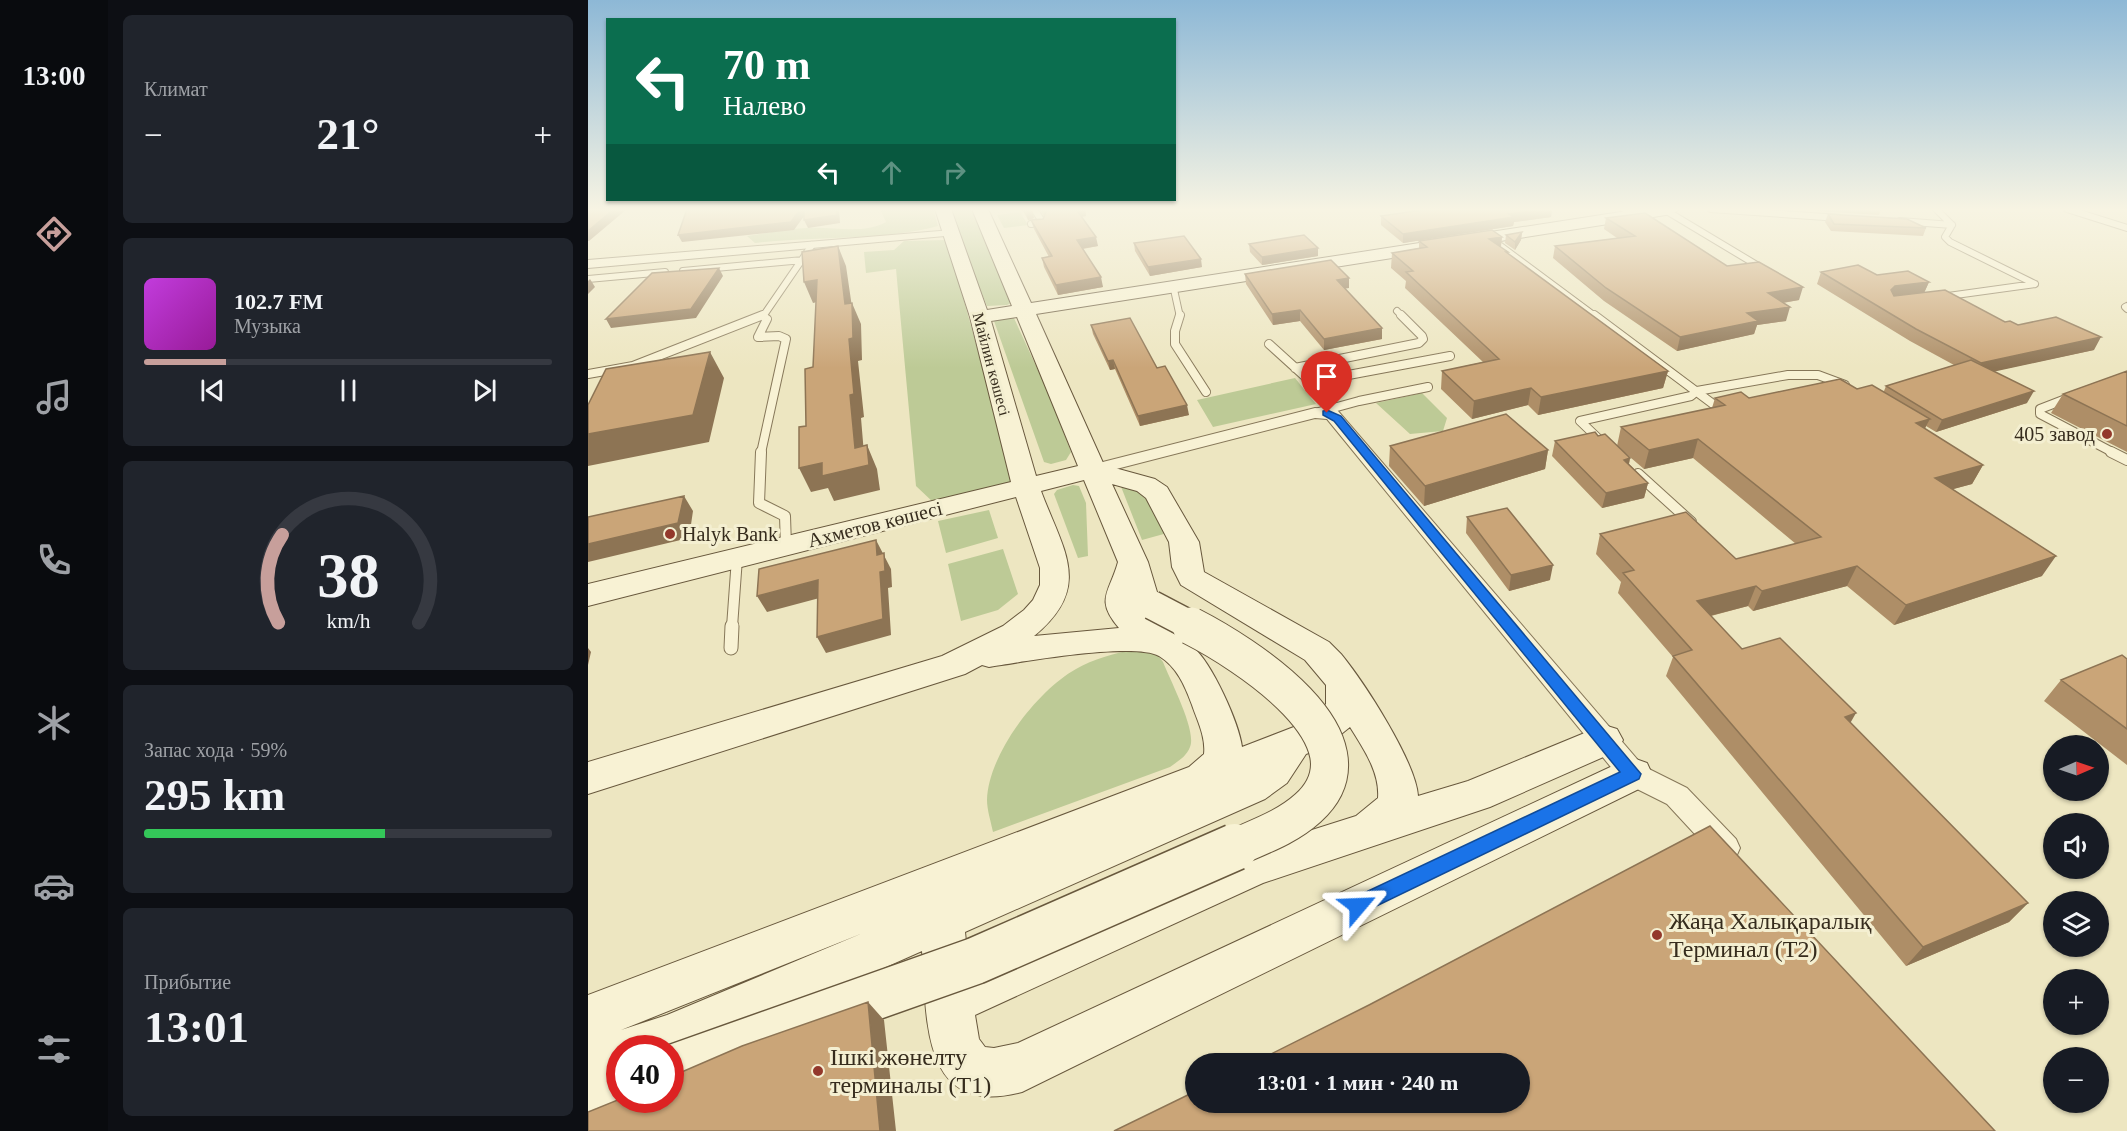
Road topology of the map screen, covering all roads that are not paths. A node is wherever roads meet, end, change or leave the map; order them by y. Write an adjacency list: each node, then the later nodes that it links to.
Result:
1 (614, 262): 10 (street)
2 (783, 262): 12 (lane)
3 (802, 262): 22 (lane)
4 (962, 262): 17 (street, Майлин көшесі)
5 (1004, 262): 15 (street)
6 (1326, 262): 13 (street)
7 (1522, 262): 25 (lane)
8 (1752, 262): 11 (lane)
9 (1991, 262): 14 (lane)
10 (588, 264)
11 (1772, 274)
12 (588, 279)
13 (1173, 285): 15 (street); 26 (lane)
14 (1938, 298)
15 (1025, 309): 17 (street); 33 (street)
16 (1397, 311): 21 (lane)
17 (980, 317): 35 (street, Майлин көшесі)
18 (767, 319): 37 (lane)
19 (1269, 344): 21 (lane)
20 (1450, 356): 23 (lane)
21 (1295, 368): 23 (lane)
22 (588, 374)
23 (1311, 382): 30 (lane)
24 (1428, 387): 30 (lane)
25 (1697, 391): 27 (lane); 29 (lane); 31 (lane)
26 (1206, 392)
27 (1858, 392)
28 (2084, 392): 32 (lane)
29 (1718, 407)
30 (1324, 410): 33 (street); 45 (street)
31 (1607, 446)
32 (2127, 460)
33 (1093, 470): 35 (street, Ахметов көшесі); 39 (street); 44 (street)
34 (1633, 470): 36 (lane)
35 (1026, 487): 37 (street, Ахметов көшесі); 43 (street, Майлин көшесі)
36 (1696, 526)
37 (786, 546): 38 (street, Ахметов көшесі)
38 (737, 558): 40 (street, Ахметов көшесі); 41 (lane)
39 (1132, 562): 42 (street); 58 (street, bridge)
40 (588, 595)
41 (731, 648)
42 (1169, 648): 43 (street); 49 (street)
43 (953, 665): 48 (street)
44 (1342, 682): 46 (street); 50 (street)
45 (1604, 740): 47 (street); 50 (street)
46 (1292, 744): 49 (street); 52 (street)
47 (1633, 774): 51 (street); 53 (street)
48 (588, 778)
49 (1198, 781): 52 (street)
50 (1360, 832): 53 (street)
51 (1741, 864)
52 (940, 901): 53 (street); 54 (street); 55 (street)
53 (950, 1002)
54 (588, 1019)
55 (676, 1035)
56 (606, 1058): 57 (street)
57 (588, 1062)
58 (684, 1064)
59 (606, 1092): 60 (street)
60 (588, 1098)

